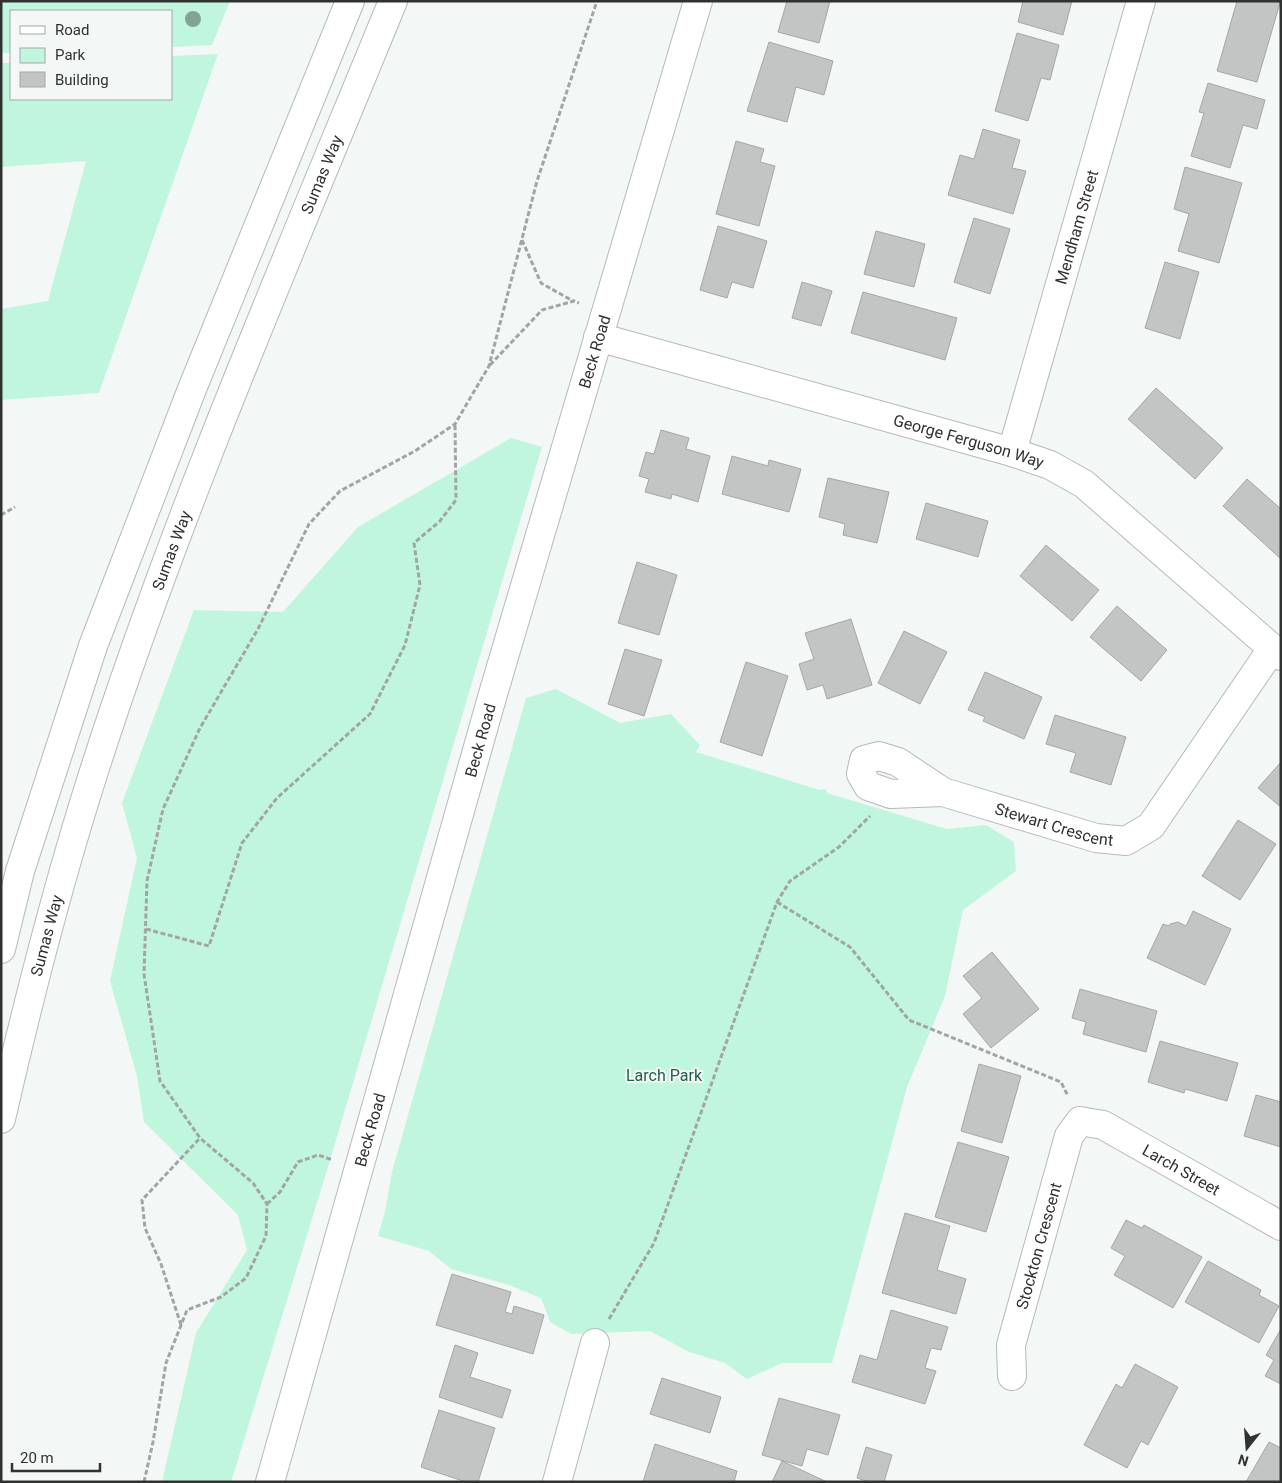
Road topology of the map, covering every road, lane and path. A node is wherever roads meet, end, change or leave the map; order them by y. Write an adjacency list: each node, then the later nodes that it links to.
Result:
1 (331, 1): 7 (main road)
2 (350, 1): 7 (main road)
3 (392, 1): 23 (main road, Sumas Way)
4 (597, 1): 8 (path)
5 (698, 1): 10 (main road, Beck Road)
6 (1141, 1): 14 (main road, Mendham Street)
7 (252, 240): 22 (main road)
8 (522, 240): 9 (path); 12 (path)
9 (574, 301): 10 (path); 12 (path)
10 (606, 310): 11 (main road, Beck Road)
11 (598, 337): 14 (main road, George Ferguson Way); 26 (main road, Beck Road)
12 (489, 366): 13 (path)
13 (455, 424): 21 (path); 21 (path)
14 (1012, 452): 17 (main road, George Ferguson Way)
15 (15, 507): 16 (path)
16 (1, 515)
17 (1276, 652): 18 (main road, Stewart Crescent)
18 (943, 792): 19 (main road, Stewart Crescent); 19 (main road)
19 (890, 794): 20 (path)
20 (777, 902): 24 (path); 30 (path)
21 (146, 928): 25 (path)
22 (1, 949)
23 (1, 1119)
24 (1080, 1121): 28 (main road, Larch Street); 31 (main road, Stockton Crescent)
25 (200, 1138): 27 (path); 29 (path)
26 (358, 1167): 27 (path); 33 (main road, Beck Road)
27 (267, 1204): 29 (path)
28 (1281, 1226)
29 (181, 1325): 32 (path)
30 (595, 1344): 34 (main road)
31 (1012, 1376)
32 (144, 1482)
33 (270, 1482)
34 (557, 1482)

